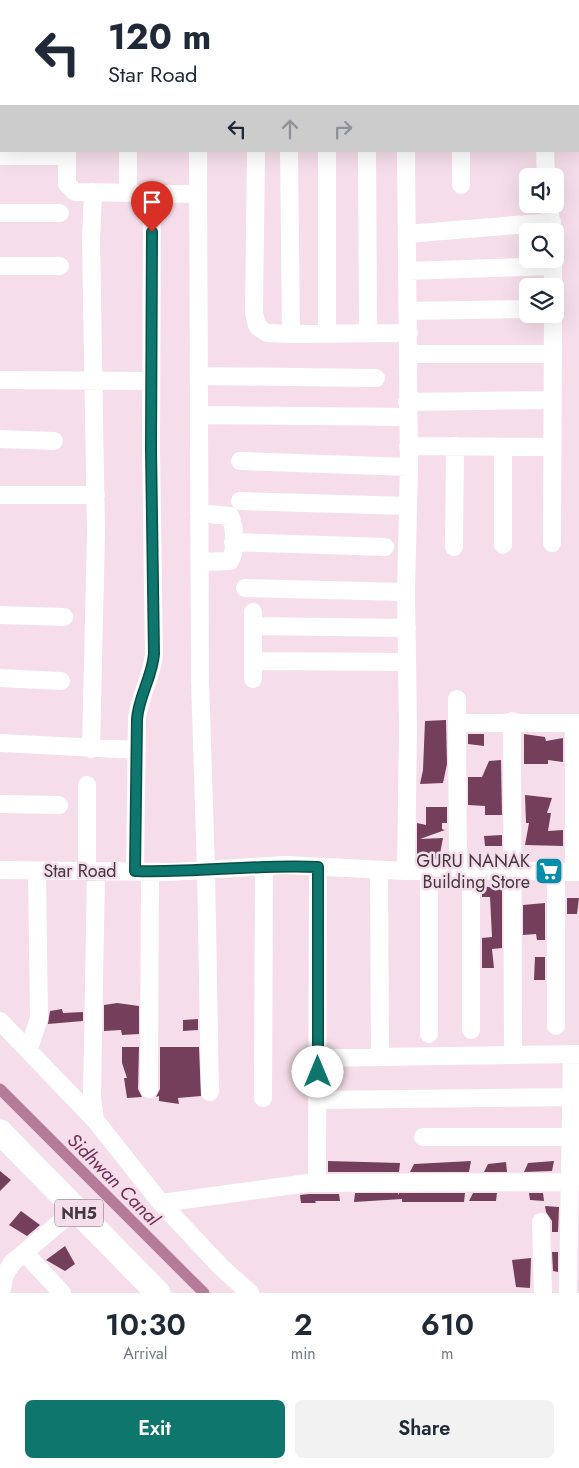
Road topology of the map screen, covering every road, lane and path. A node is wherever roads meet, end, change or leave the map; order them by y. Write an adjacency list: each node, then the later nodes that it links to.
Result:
1 (128, 152): 15 (street)
2 (198, 152): 17 (street)
3 (256, 152): 30 (street)
4 (289, 152): 30 (street)
5 (327, 152): 31 (street)
6 (367, 152): 32 (street)
7 (406, 152): 21 (street)
8 (461, 152): 13 (street)
9 (545, 152): 12 (street)
10 (67, 154): 11 (street); 14 (street)
11 (0, 156)
12 (546, 168)
13 (461, 185)
14 (93, 192): 15 (street); 38 (street)
15 (128, 192): 16 (street)
16 (152, 192): 17 (street); 39 (street)
17 (198, 194): 35 (street)
18 (0, 212): 19 (street)
19 (60, 213)
20 (519, 229): 21 (street)
21 (407, 234): 25 (street)
22 (519, 264): 25 (street)
23 (0, 266): 24 (street)
24 (60, 266)
25 (407, 271): 27 (street)
26 (519, 309): 27 (street)
27 (408, 311): 29 (street)
28 (553, 323): 34 (street)
29 (409, 333): 32 (street); 33 (street)
30 (291, 334): 31 (street)
31 (327, 334): 32 (street)
32 (368, 334)
33 (409, 354): 34 (street); 41 (street)
34 (553, 354): 40 (street)
35 (199, 376): 36 (street); 42 (street)
36 (376, 378)
37 (0, 380): 38 (street)
38 (94, 380): 39 (street); 52 (street)
39 (151, 380): 78 (street)
40 (552, 400): 41 (street); 48 (street)
41 (407, 410): 42 (street); 45 (street)
42 (199, 415): 55 (street)
43 (0, 439): 44 (street)
44 (54, 441)
45 (408, 446): 46 (street); 50 (street)
46 (455, 446): 47 (street); 60 (street)
47 (503, 447): 48 (street); 58 (street)
48 (552, 447): 57 (street)
49 (240, 461): 50 (street)
50 (409, 467): 54 (street)
51 (0, 495): 52 (street)
52 (96, 495): 77 (street)
53 (240, 501): 54 (street)
54 (408, 506): 63 (street)
55 (199, 513): 56 (street); 61 (street)
56 (233, 542): 59 (street); 61 (street)
57 (552, 543)
58 (503, 545)
59 (384, 548)
60 (454, 548)
61 (200, 562): 85 (street)
62 (245, 588): 63 (street)
63 (406, 592): 66 (street)
64 (0, 615): 65 (street)
65 (64, 617)
66 (406, 628): 67 (street); 68 (street)
67 (253, 660): 68 (street); 70 (street)
68 (407, 662): 91 (street)
69 (0, 678): 71 (street)
70 (253, 679)
71 (61, 681)
72 (458, 699): 74 (street)
73 (512, 721): 74 (street); 75 (street); 93 (street)
74 (457, 723): 87 (street)
75 (576, 723): 95 (street)
76 (0, 743): 77 (street)
77 (91, 748): 78 (street)
78 (137, 750): 90 (street)
79 (88, 784): 89 (street)
80 (0, 804): 81 (street)
81 (59, 805)
82 (264, 866): 83 (street, Star Road); 85 (street, Star Road); 108 (street)
83 (318, 867): 86 (street, Star Road); 104 (street)
84 (0, 870): 88 (street, Star Road)
85 (206, 870): 90 (street, Star Road); 106 (street)
86 (380, 870): 91 (street, Star Road); 103 (street)
87 (464, 870): 92 (street, Star Road); 93 (street, Star Road); 98 (street)
88 (37, 871): 89 (street, Star Road); 100 (street)
89 (91, 871): 90 (street, Star Road); 110 (street)
90 (142, 871): 105 (street)
91 (406, 871): 92 (street, Star Road)
92 (430, 871): 99 (street)
93 (512, 872): 94 (street, Star Road); 101 (street)
94 (556, 872): 95 (street, Star Road); 97 (street)
95 (576, 872)
96 (0, 1021): 100 (street)
97 (556, 1026)
98 (471, 1030)
99 (428, 1034)
100 (29, 1049): 110 (street)
101 (513, 1054): 102 (street); 103 (street)
102 (576, 1054): 107 (street)
103 (380, 1056): 104 (street)
104 (318, 1058): 109 (street)
105 (149, 1090)
106 (210, 1092)
107 (572, 1097): 109 (street); 112 (street)
108 (263, 1098)
109 (317, 1100): 115 (street)
110 (95, 1120): 117 (street)
111 (0, 1132): 125 (highway, NH5)
112 (571, 1137): 113 (street); 116 (street)
113 (423, 1138)
114 (0, 1151): 118 (highway, NH5)
115 (317, 1183): 116 (street); 117 (street)
116 (574, 1192): 128 (street)
117 (161, 1203): 126 (street)
118 (65, 1218): 120 (street); 124 (highway, NH5)
119 (541, 1222): 127 (street)
120 (25, 1253): 121 (street); 123 (street)
121 (2, 1272): 122 (street)
122 (1, 1293)
123 (62, 1293)
124 (136, 1293)
125 (158, 1293)
126 (250, 1293)
127 (542, 1293)
128 (568, 1293)

